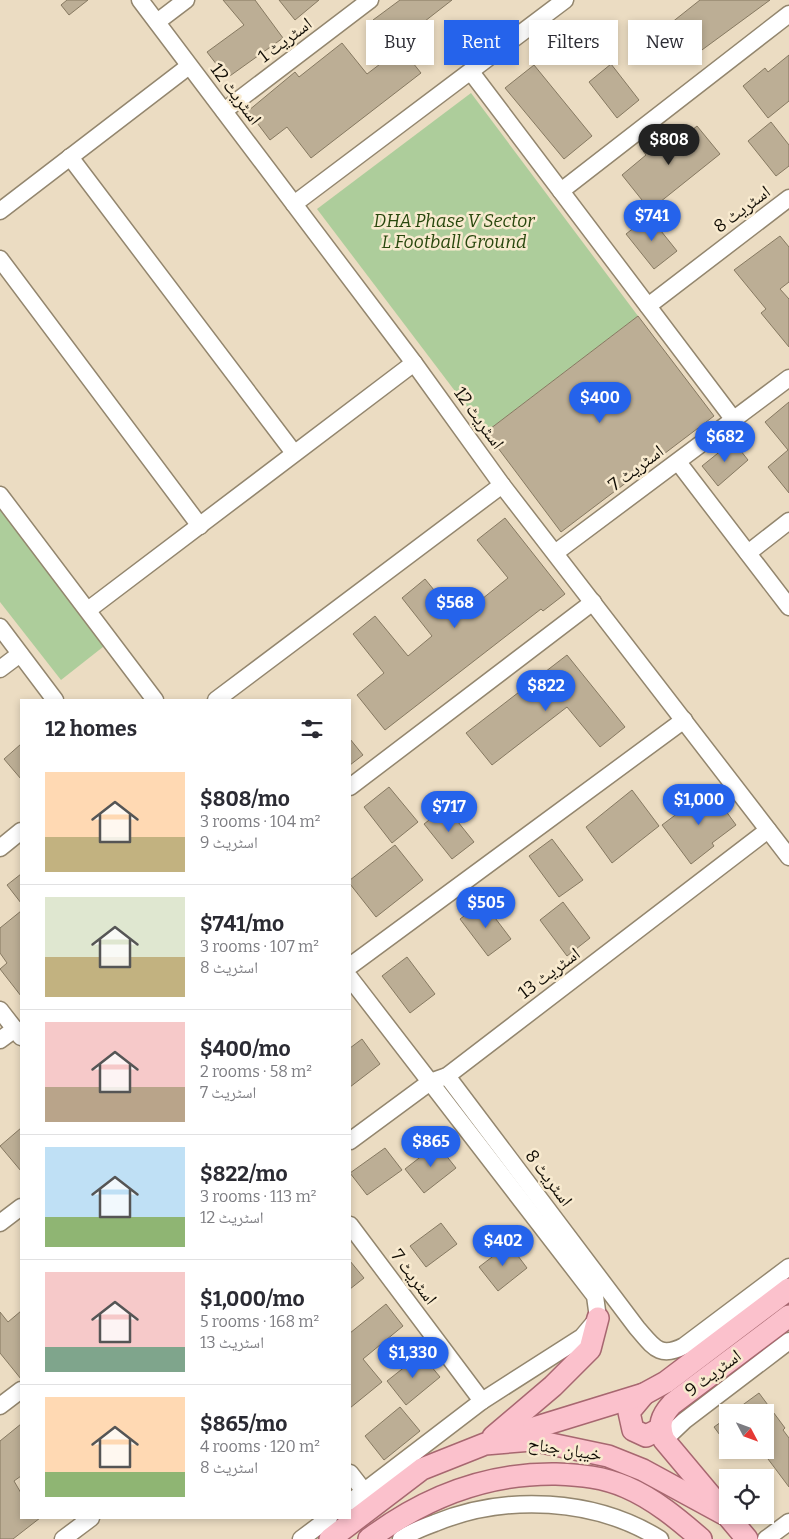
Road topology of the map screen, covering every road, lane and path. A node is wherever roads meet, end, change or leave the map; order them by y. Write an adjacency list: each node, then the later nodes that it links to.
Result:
1 (140, 0): 6 (street, اسٹریٹ 12)
2 (186, 0): 6 (street)
3 (370, 0): 9 (street, اسٹریٹ 1)
4 (565, 0): 8 (street)
5 (789, 14): 11 (street)
6 (157, 22): 7 (street, اسٹریٹ 12)
7 (189, 66): 9 (street, اسٹریٹ 12); 10 (street)
8 (471, 72): 11 (street); 13 (street)
9 (224, 111): 13 (street, اسٹریٹ 12)
10 (70, 157): 14 (street); 20 (street)
11 (561, 191): 16 (street)
12 (789, 198): 16 (street, اسٹریٹ 8)
13 (294, 204): 17 (street, اسٹریٹ 12)
14 (0, 211)
15 (0, 259): 25 (street)
16 (648, 306): 19 (street)
17 (414, 363): 20 (street); 22 (street, اسٹریٹ 12)
18 (789, 378): 19 (street, اسٹریٹ 7)
19 (734, 420): 21 (street, اسٹریٹ 7)
20 (294, 453): 25 (street)
21 (678, 462): 26 (street); 27 (street, اسٹریٹ 7)
22 (502, 485): 27 (street, اسٹریٹ 12); 36 (street)
23 (0, 495): 30 (street)
24 (789, 521): 26 (street)
25 (200, 526): 30 (street)
26 (748, 553): 29 (street)
27 (555, 554): 28 (street, اسٹریٹ 12)
28 (593, 602): 37 (street, اسٹریٹ 12); 38 (street)
29 (789, 607)
30 (88, 610): 35 (street)
31 (0, 627): 32 (street)
32 (20, 654): 33 (street); 34 (street)
33 (0, 669)
34 (54, 699)
35 (153, 699)
36 (217, 699)
37 (684, 720): 39 (street, اسٹریٹ 12); 43 (street)
38 (351, 787)
39 (768, 830): 42 (street, اسٹریٹ 12); 48 (street, اسٹریٹ 13)
40 (20, 832): 41 (street)
41 (0, 848)
42 (789, 857)
43 (351, 965)
44 (351, 979): 49 (street)
45 (0, 1010): 46 (street)
46 (18, 1033): 47 (street)
47 (0, 1040)
48 (447, 1076): 49 (street, اسٹریٹ 13); 54 (street, اسٹریٹ 8)
49 (430, 1082): 50 (street, اسٹریٹ 13); 57 (street)
50 (351, 1140)
51 (20, 1208): 52 (street)
52 (0, 1223)
53 (351, 1226): 61 (street, اسٹریٹ 7)
54 (789, 1267)
55 (789, 1289): 60 (main road)
56 (789, 1316): 63 (main road)
57 (598, 1318): 61 (street); 64 (main road)
58 (789, 1341): 63 (street, اسٹریٹ 9)
59 (20, 1391): 62 (street)
60 (644, 1394): 63 (main road); 64 (main road)
61 (482, 1401): 66 (street)
62 (0, 1406)
63 (662, 1435): 68 (main road, خیبان جناح)
64 (485, 1444): 69 (main road, خیبان جناح); 77 (main road, خیبان جناح)
65 (351, 1474): 66 (street)
66 (364, 1491): 67 (street)
67 (351, 1501)
68 (719, 1508)
69 (719, 1511)
70 (90, 1519): 75 (street)
71 (328, 1519): 76 (street)
72 (789, 1522): 82 (street)
73 (733, 1524): 81 (main road, خیبان جناح)
74 (399, 1533): 78 (main road, خیبان جناح); 79 (street); 80 (main road, خیبان جناح)
75 (63, 1539)
76 (301, 1539)
77 (330, 1539)
78 (369, 1539)
79 (660, 1539)
80 (701, 1539)
81 (747, 1539)
82 (766, 1539)

